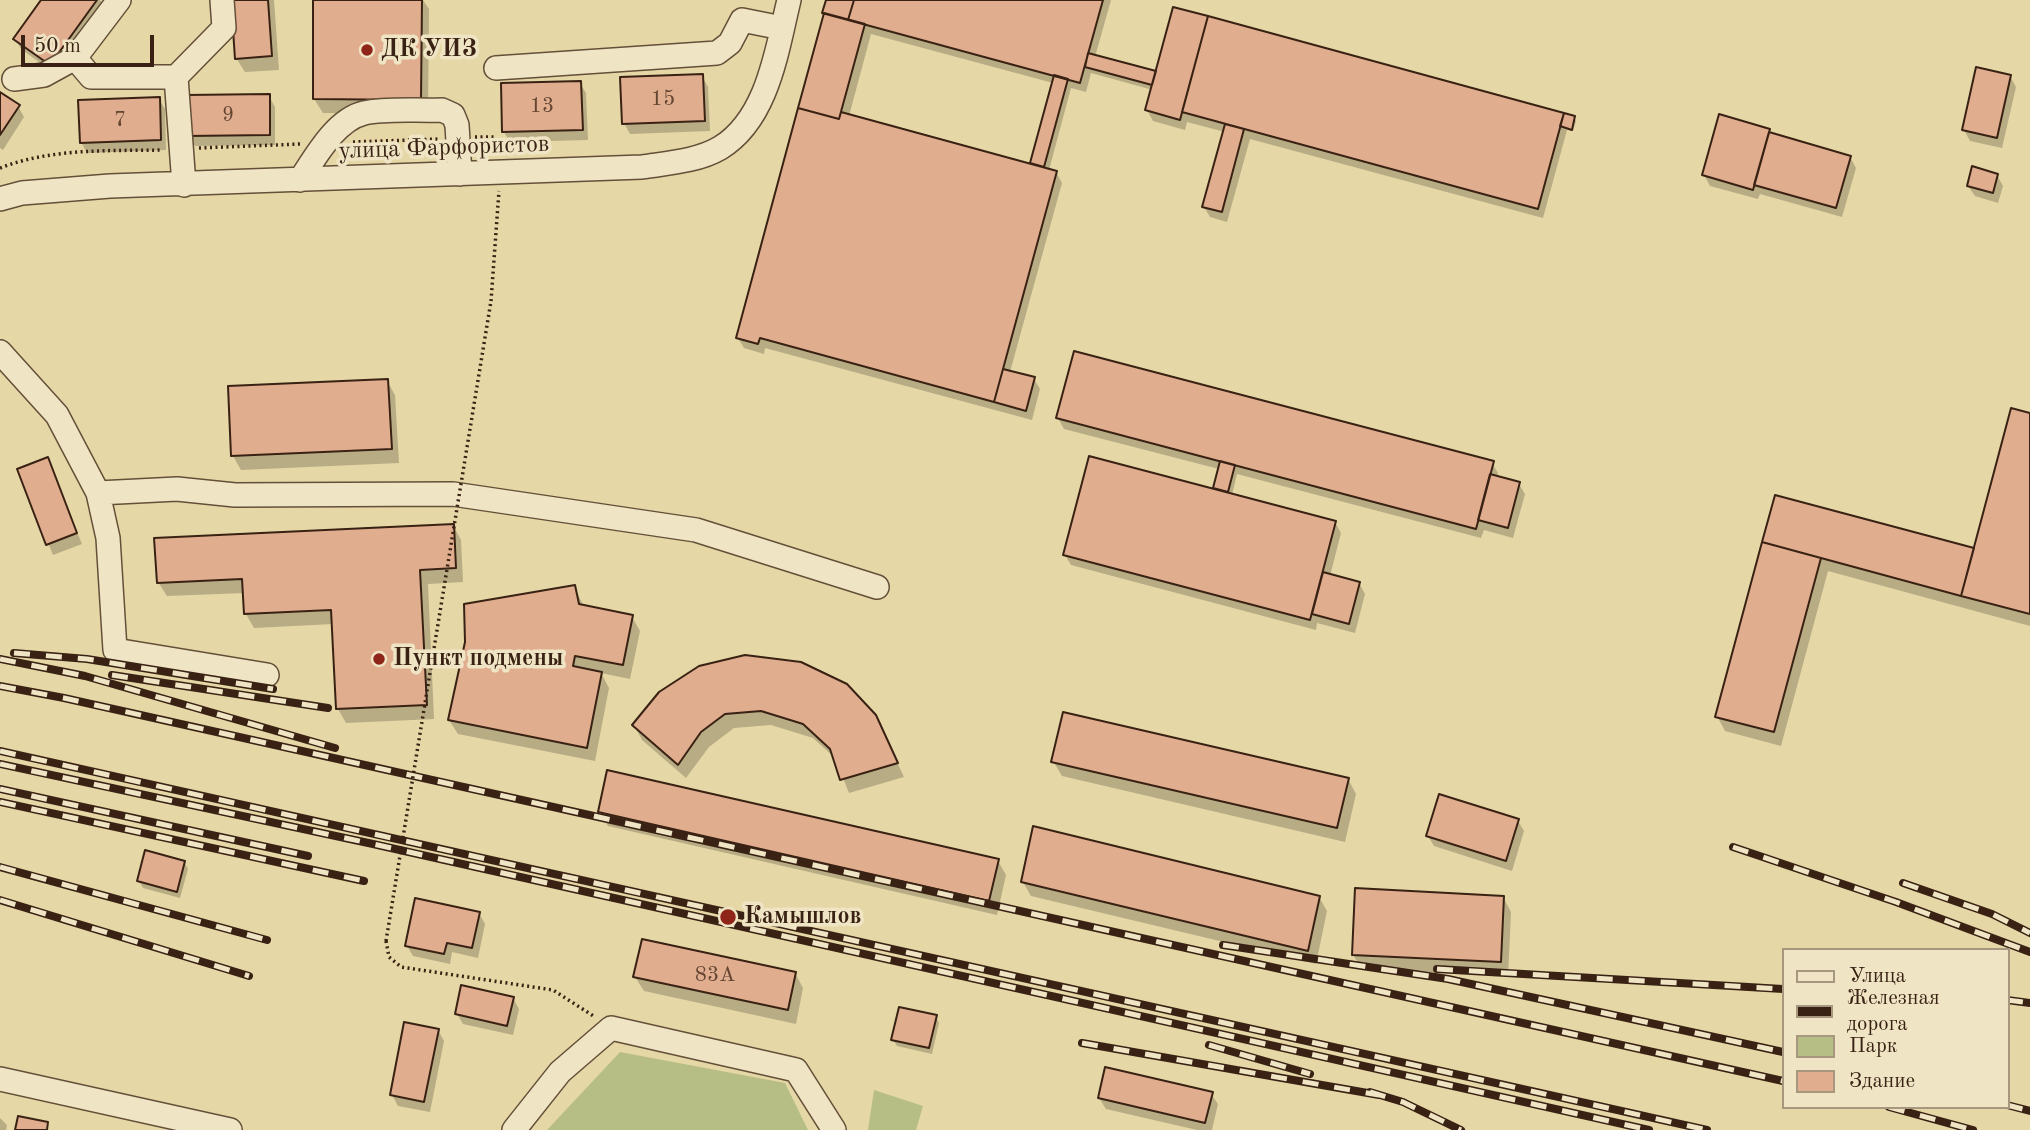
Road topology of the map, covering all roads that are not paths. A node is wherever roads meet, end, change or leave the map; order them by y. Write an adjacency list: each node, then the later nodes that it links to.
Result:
1 (119, 0): 5 (street)
2 (222, 0): 7 (street)
3 (789, 0): 4 (street, улица Фарфористов)
4 (782, 28): 6 (street); 9 (street, улица Фарфористов)
5 (75, 58): 7 (street); 8 (street)
6 (496, 68)
7 (176, 78): 11 (street)
8 (14, 79)
9 (460, 174): 10 (street, улица Фарфористов); 10 (street)
10 (300, 180): 11 (street, улица Фарфористов)
11 (184, 185): 12 (street, улица Фарфористов)
12 (0, 199)
13 (0, 352): 14 (street)
14 (98, 493): 15 (street); 16 (street)
15 (877, 587)
16 (267, 675)
17 (0, 1079): 18 (street)
18 (230, 1130)
19 (514, 1130): 20 (street)
20 (834, 1130)

